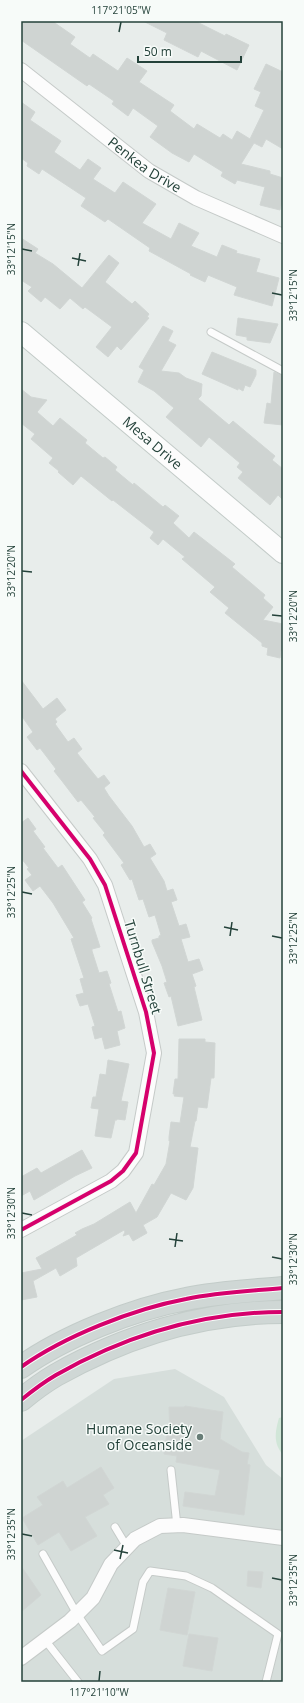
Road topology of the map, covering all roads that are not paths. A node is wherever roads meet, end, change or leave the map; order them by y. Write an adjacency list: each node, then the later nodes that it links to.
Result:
1 (21, 70): 2 (street, Penkea Drive)
2 (283, 236)
3 (21, 332): 6 (main road, Mesa Drive)
4 (211, 332): 5 (lane)
5 (283, 371)
6 (283, 553)
7 (21, 771): 8 (street, Turnbull Street)
8 (21, 1230)
9 (283, 1288): 11 (main road)
10 (283, 1312): 12 (main road)
11 (21, 1367)
12 (21, 1400)
13 (171, 1470): 15 (lane)
14 (115, 1526): 17 (lane)
15 (177, 1526): 16 (street); 17 (street)
16 (283, 1538)
17 (127, 1547): 19 (street)
18 (43, 1554): 19 (lane)
19 (77, 1614): 20 (street); 23 (lane)
20 (45, 1640): 21 (street); 22 (lane)
21 (21, 1658)
22 (78, 1682)
23 (266, 1682)

